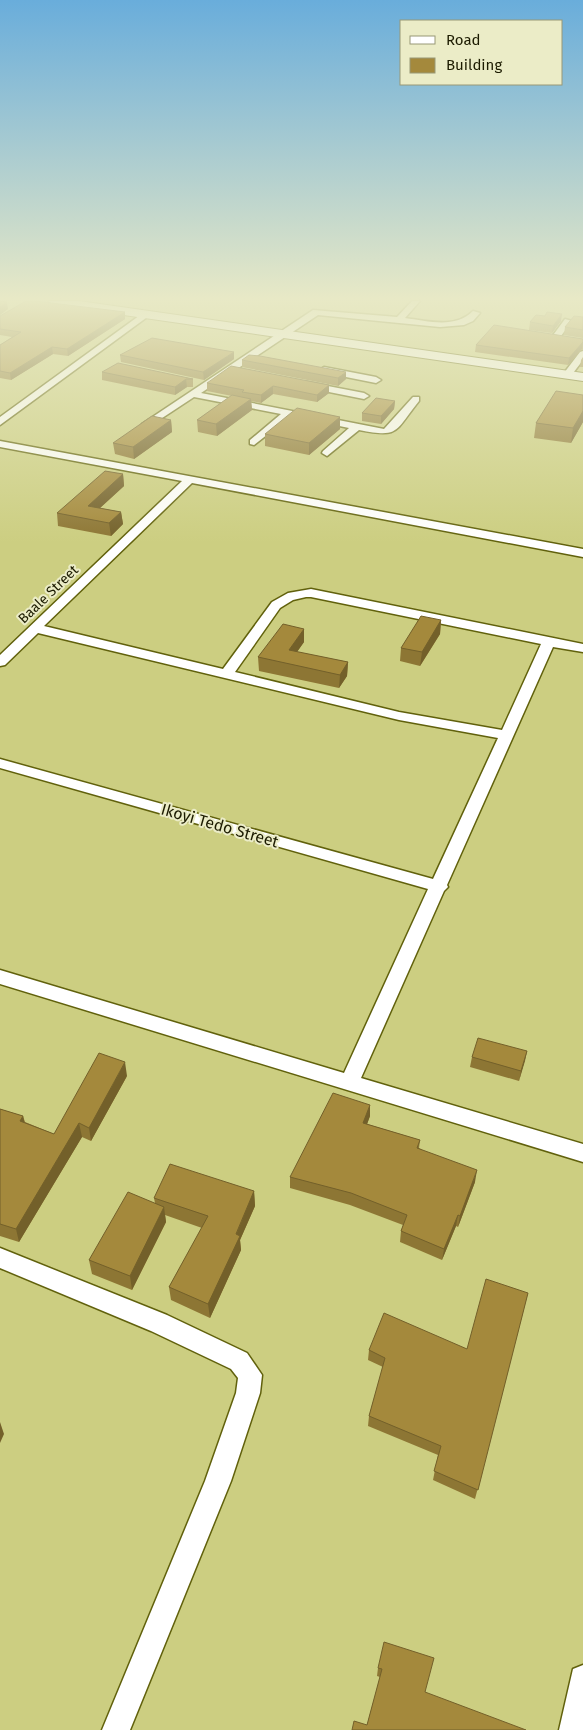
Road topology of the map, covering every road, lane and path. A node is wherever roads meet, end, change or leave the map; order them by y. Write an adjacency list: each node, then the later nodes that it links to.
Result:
1 (55, 382): 12 (street)
2 (190, 382): 5 (street)
3 (211, 382): 5 (street)
4 (296, 383): 7 (street)
5 (206, 385): 6 (street)
6 (193, 394): 9 (street); 13 (street)
7 (364, 396)
8 (416, 399): 14 (street)
9 (224, 400): 10 (street); 11 (street)
10 (210, 412)
11 (288, 414): 14 (street); 15 (street)
12 (0, 422)
13 (147, 424)
14 (356, 427): 17 (street)
15 (254, 442)
16 (0, 444): 18 (street)
17 (327, 453)
18 (189, 480): 19 (street); 20 (street, Baale Street)
19 (583, 553)
20 (35, 628): 23 (street, Baale Street); 24 (street)
21 (549, 642): 22 (street); 24 (street); 25 (street)
22 (583, 648)
23 (0, 662)
24 (226, 674): 25 (street)
25 (508, 735): 27 (street)
26 (0, 764): 27 (street, Ikoyi Tedo Street)
27 (440, 886): 29 (street)
28 (0, 977): 29 (street)
29 (349, 1083): 30 (street)
30 (583, 1153)
31 (0, 1258): 33 (street)
32 (583, 1679): 34 (street)
33 (116, 1730)
34 (573, 1730)

